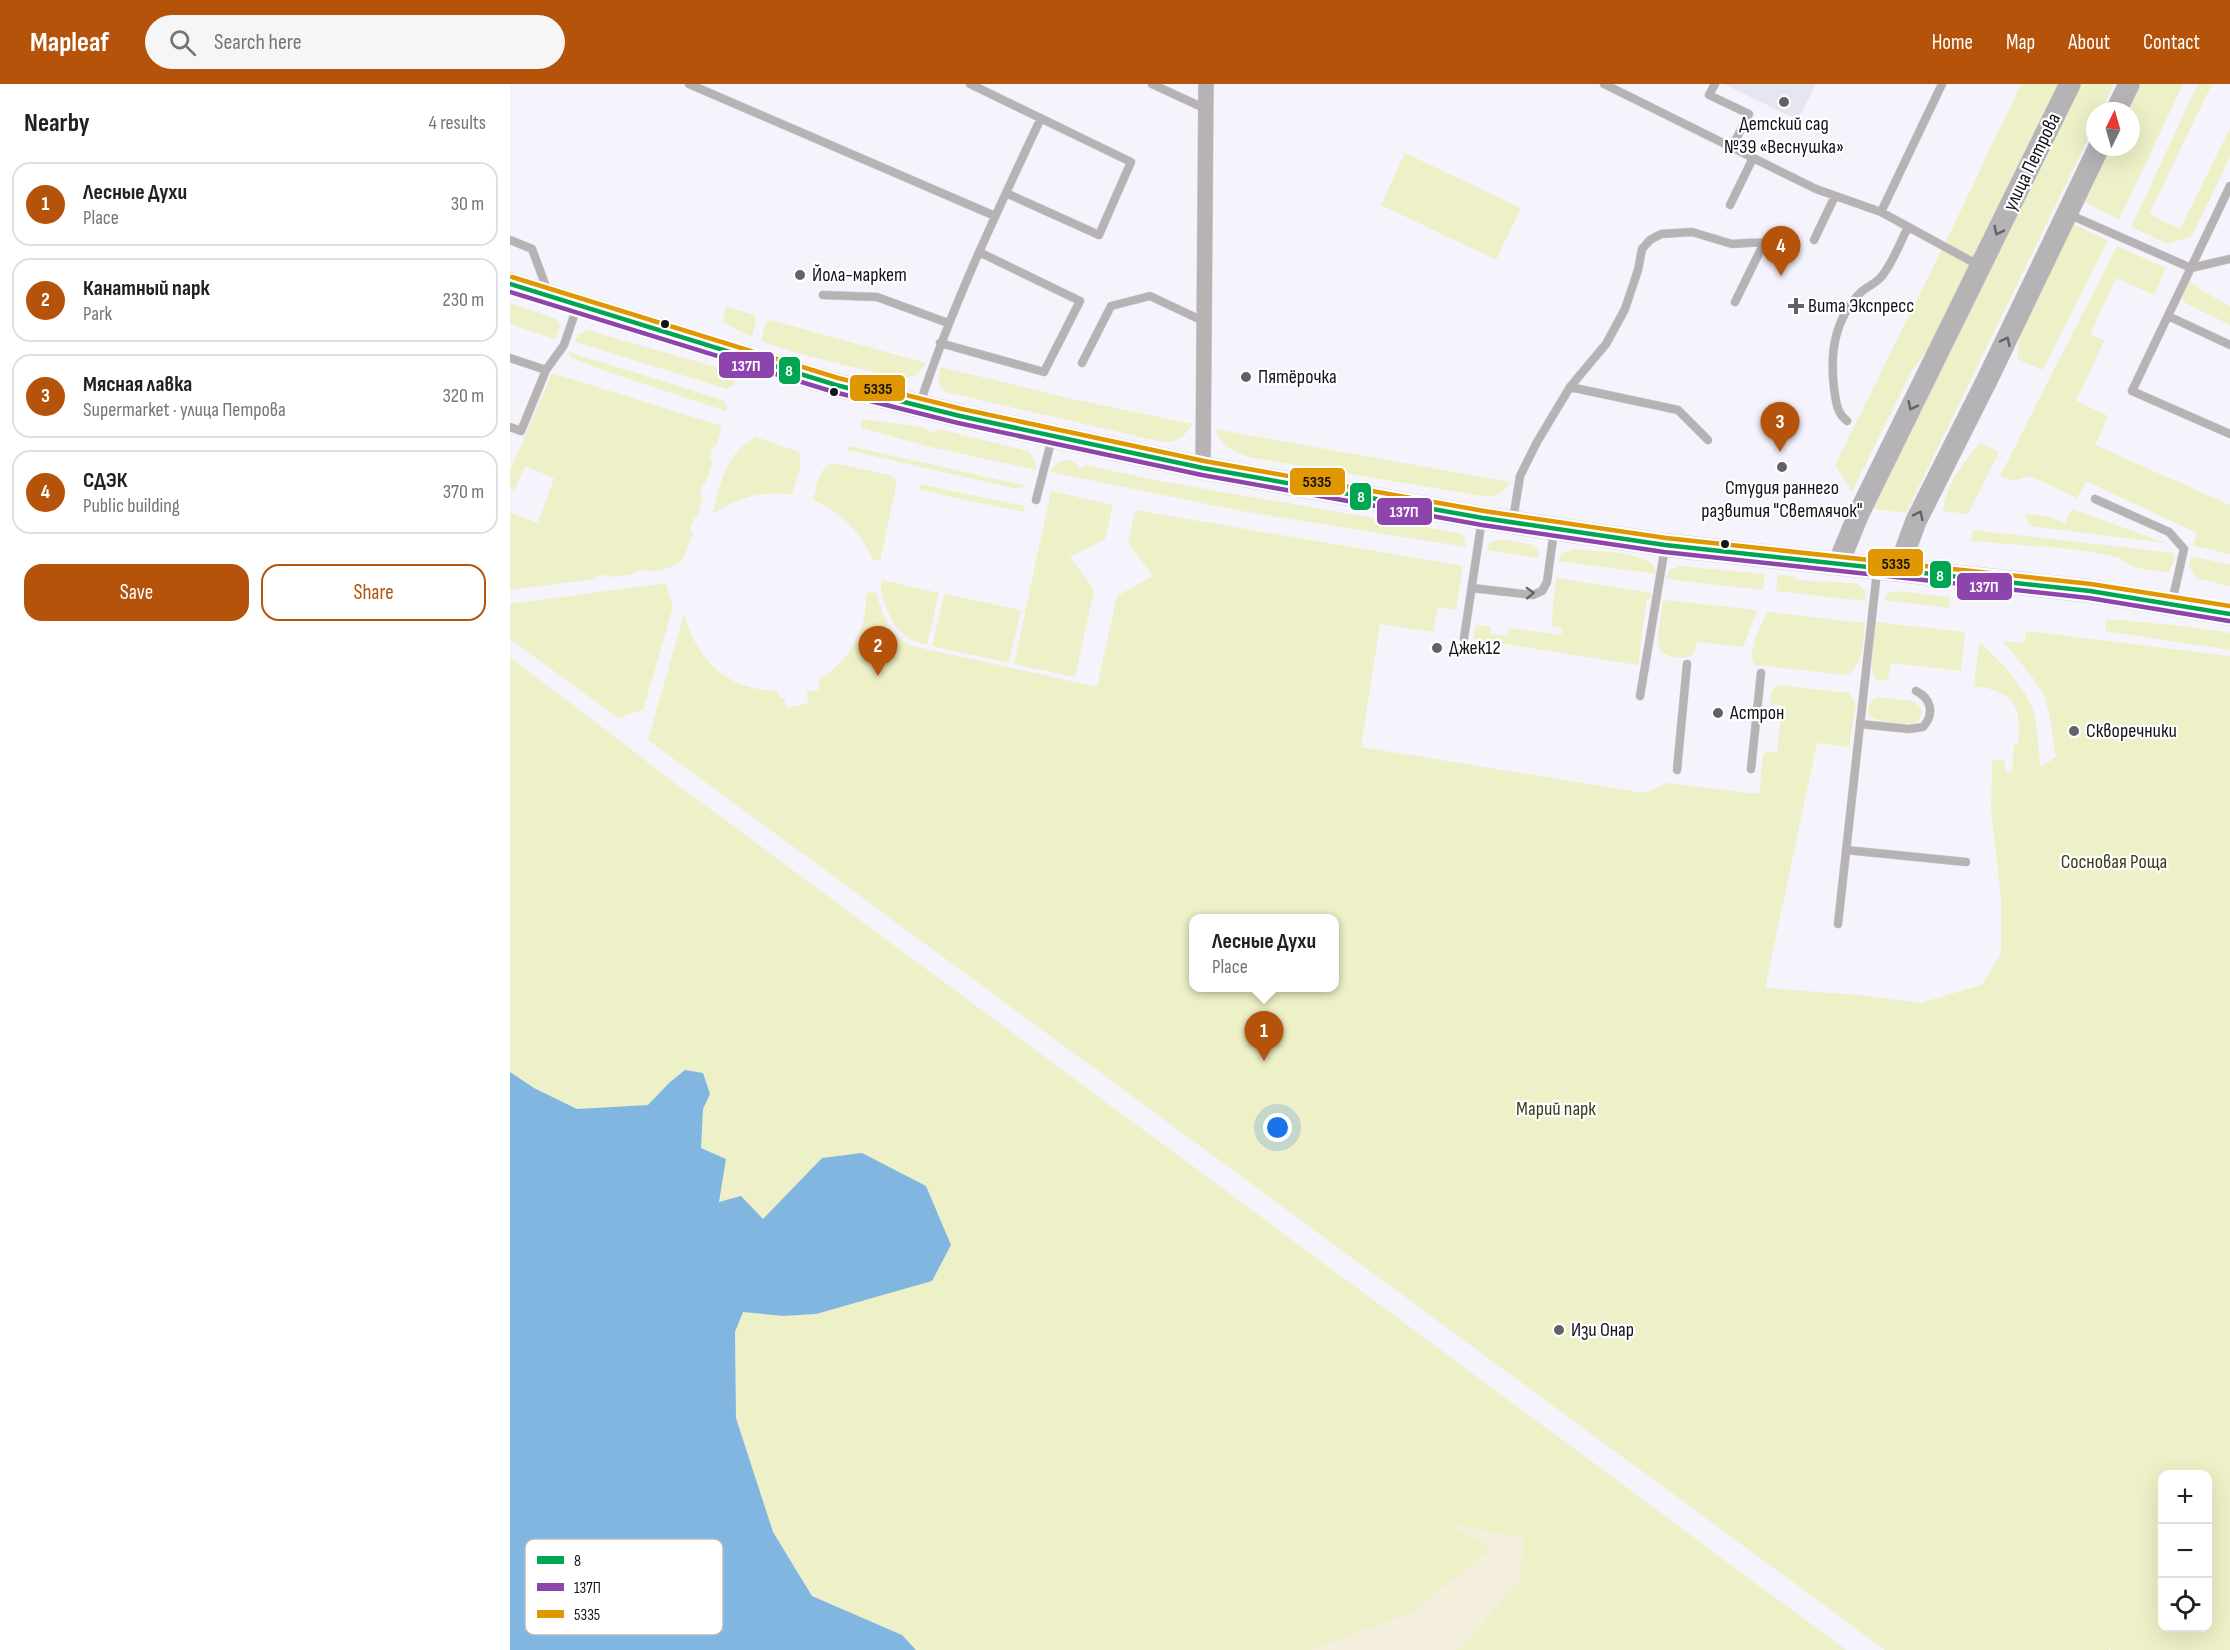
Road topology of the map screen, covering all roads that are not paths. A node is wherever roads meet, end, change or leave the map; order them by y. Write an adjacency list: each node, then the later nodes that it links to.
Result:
1 (689, 84): 22 (lane)
2 (970, 84): 12 (lane)
3 (1152, 84): 11 (lane)
4 (1206, 84): 11 (street)
5 (1604, 84): 13 (lane)
6 (1715, 84): 13 (lane)
7 (1942, 84): 20 (lane)
8 (2070, 84): 30 (main road, улица Петрова, one-way to 30)
9 (2129, 84): 10 (main road)
10 (2120, 102)
11 (1206, 109): 38 (street)
12 (1041, 118): 17 (lane); 17 (lane)
13 (1732, 147): 15 (lane)
14 (2095, 156): 21 (main road)
15 (1753, 158): 18 (lane); 19 (lane)
16 (2230, 186): 31 (lane)
17 (1006, 193): 22 (lane)
18 (1835, 196): 20 (lane); 25 (lane)
19 (1730, 205)
20 (1881, 213): 23 (lane)
21 (2067, 214): 31 (lane); 60 (main road, one-way to 21)
22 (995, 216): 28 (lane)
23 (1908, 227): 30 (lane); 47 (lane)
24 (510, 240): 34 (lane)
25 (1814, 240)
26 (1765, 241): 27 (lane); 35 (lane); 45 (lane)
27 (1795, 247)
28 (979, 252): 39 (lane); 40 (lane)
29 (2230, 260): 31 (lane)
30 (1980, 266): 59 (main road, улица Петрова, one-way to 59)
31 (2191, 268): 37 (lane)
32 (510, 284): 34 (main road)
33 (823, 295): 39 (lane)
34 (550, 296): 36 (main road)
35 (1735, 302)
36 (578, 305): 44 (lane); 46 (main road)
37 (2168, 316): 41 (lane); 49 (lane)
38 (1203, 321): 43 (lane); 52 (street)
39 (948, 323): 40 (lane)
40 (940, 343): 46 (lane)
41 (2230, 345)
42 (510, 358): 44 (lane)
43 (1082, 363)
44 (546, 370): 48 (lane)
45 (1570, 387): 51 (lane); 56 (lane)
46 (919, 406): 50 (main road)
47 (1847, 421)
48 (510, 427)
49 (2230, 434)
50 (1052, 437): 52 (main road); 54 (lane)
51 (1708, 440)
52 (1203, 468): 55 (main road)
53 (2095, 499): 62 (lane)
54 (1036, 500)
55 (1483, 518): 56 (main road); 61 (lane)
56 (1512, 523): 57 (main road)
57 (1554, 529): 58 (main road); 61 (lane, one-way to 57)
58 (1665, 545): 59 (main road); 68 (lane)
59 (1838, 564): 60 (main road)
60 (1888, 569): 62 (main road); 69 (lane)
61 (1472, 588): 64 (lane)
62 (2172, 604): 63 (main road)
63 (2230, 614)
64 (1464, 638)
65 (1687, 664): 71 (lane)
66 (1761, 673): 70 (lane)
67 (1916, 691): 69 (lane)
68 (1640, 696)
69 (1860, 724): 72 (lane)
70 (1751, 769)
71 (1677, 771)
72 (1846, 850): 73 (lane); 74 (lane)
73 (1966, 862)
74 (1838, 924)

